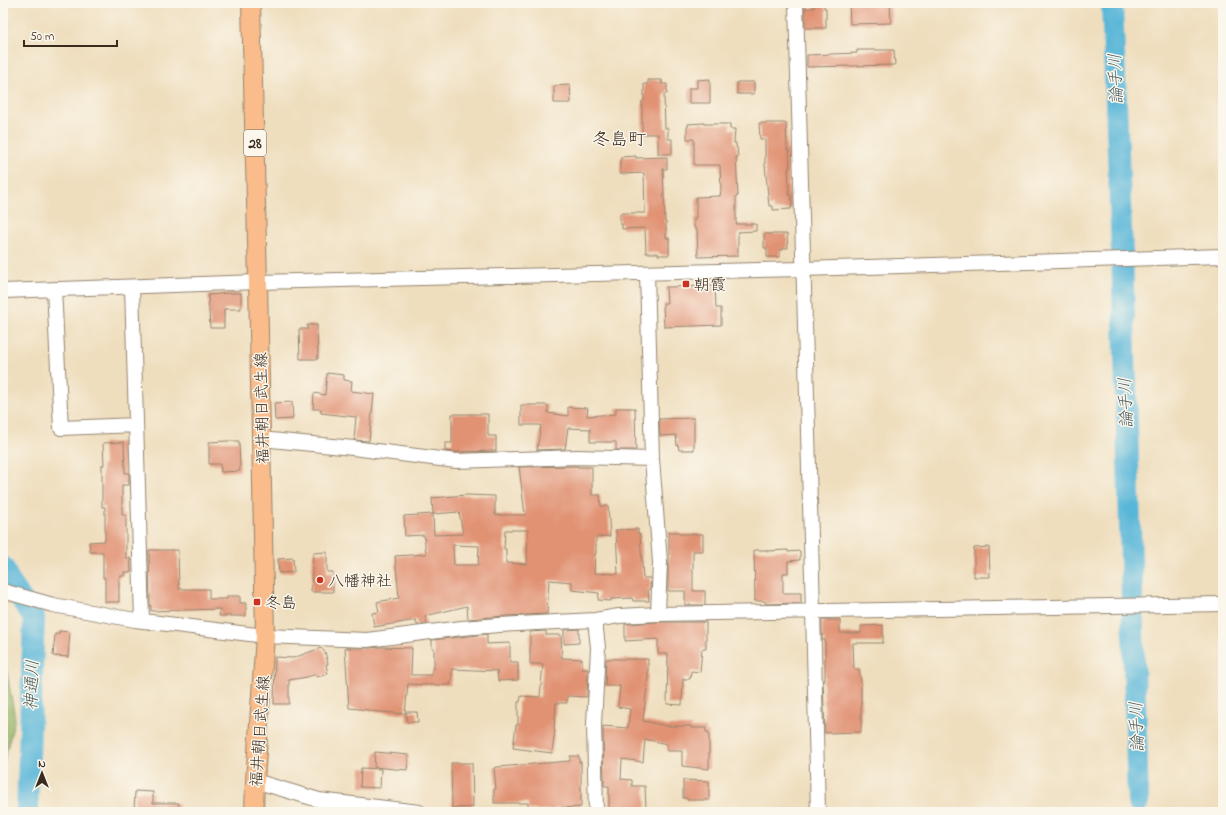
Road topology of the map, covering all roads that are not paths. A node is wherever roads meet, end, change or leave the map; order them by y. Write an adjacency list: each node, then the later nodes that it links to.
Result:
1 (251, 3): 6 (main road, 福井朝日武生線 / 28)
2 (796, 3): 4 (street)
3 (1223, 256): 4 (street)
4 (802, 269): 5 (street); 15 (street)
5 (647, 273): 6 (street); 12 (street)
6 (258, 282): 7 (street); 11 (main road, 福井朝日武生線 / 28)
7 (132, 287): 8 (street); 10 (street)
8 (54, 289): 9 (street); 10 (street)
9 (3, 291)
10 (136, 426): 17 (street)
11 (261, 440): 12 (street); 19 (main road, 福井朝日武生線 / 28)
12 (652, 459): 16 (street)
13 (3, 591): 17 (street)
14 (1223, 604): 15 (street)
15 (813, 611): 16 (street); 24 (street)
16 (658, 614): 18 (street)
17 (142, 620): 19 (street)
18 (595, 620): 19 (street); 23 (street)
19 (265, 636): 20 (main road, 福井朝日武生線 / 28)
20 (255, 781): 21 (main road, 福井朝日武生線 / 28); 22 (street)
21 (254, 812)
22 (419, 812)
23 (596, 812)
24 (818, 812)

